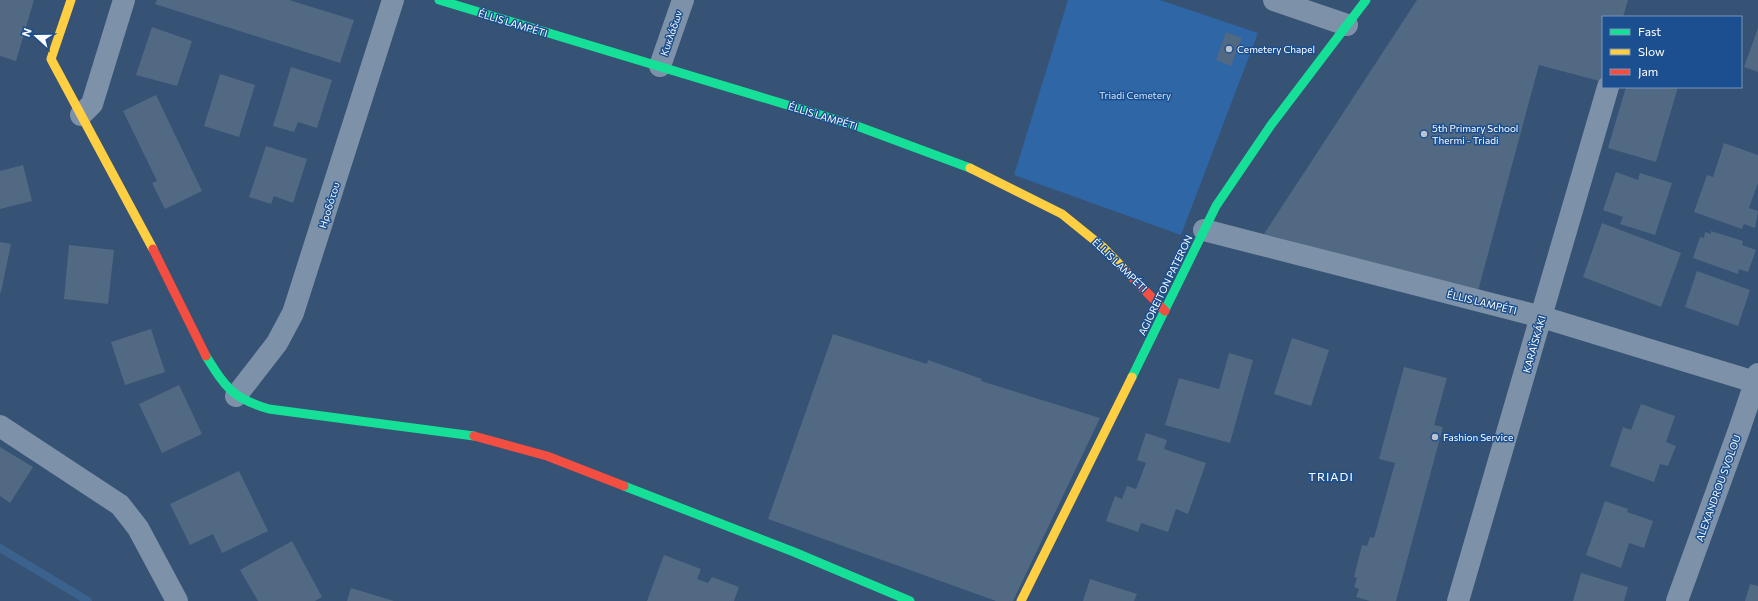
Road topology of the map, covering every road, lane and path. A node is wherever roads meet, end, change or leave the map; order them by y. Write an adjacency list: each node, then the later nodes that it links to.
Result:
1 (70, 0): 11 (street)
2 (124, 0): 11 (street)
3 (393, 0): 16 (street, Ηροδότου)
4 (439, 0): 9 (street, ÉLLIS LAMPÉTI)
5 (682, 0): 9 (street, Κυκλάδων)
6 (1274, 0): 8 (street)
7 (1366, 0): 8 (street, AGIOREITON PATERON)
8 (1347, 25): 12 (street, AGIOREITON PATERON)
9 (660, 66): 13 (street, ÉLLIS LAMPÉTI)
10 (1608, 88): 14 (street, KARAÏSKÁKI)
11 (81, 115): 16 (street)
12 (1204, 230): 13 (street, AGIOREITON PATERON); 14 (street, ÉLLIS LAMPÉTI)
13 (1165, 312): 20 (street, AGIOREITON PATERON)
14 (1542, 317): 15 (street, ÉLLIS LAMPÉTI); 21 (street, KARAÏSKÁKI)
15 (1757, 380): 22 (street, ALEXANDROU SVOLOU)
16 (236, 396): 19 (street)
17 (0, 426): 18 (street)
18 (177, 601)
19 (910, 601)
20 (1020, 601)
21 (1458, 601)
22 (1677, 601)

